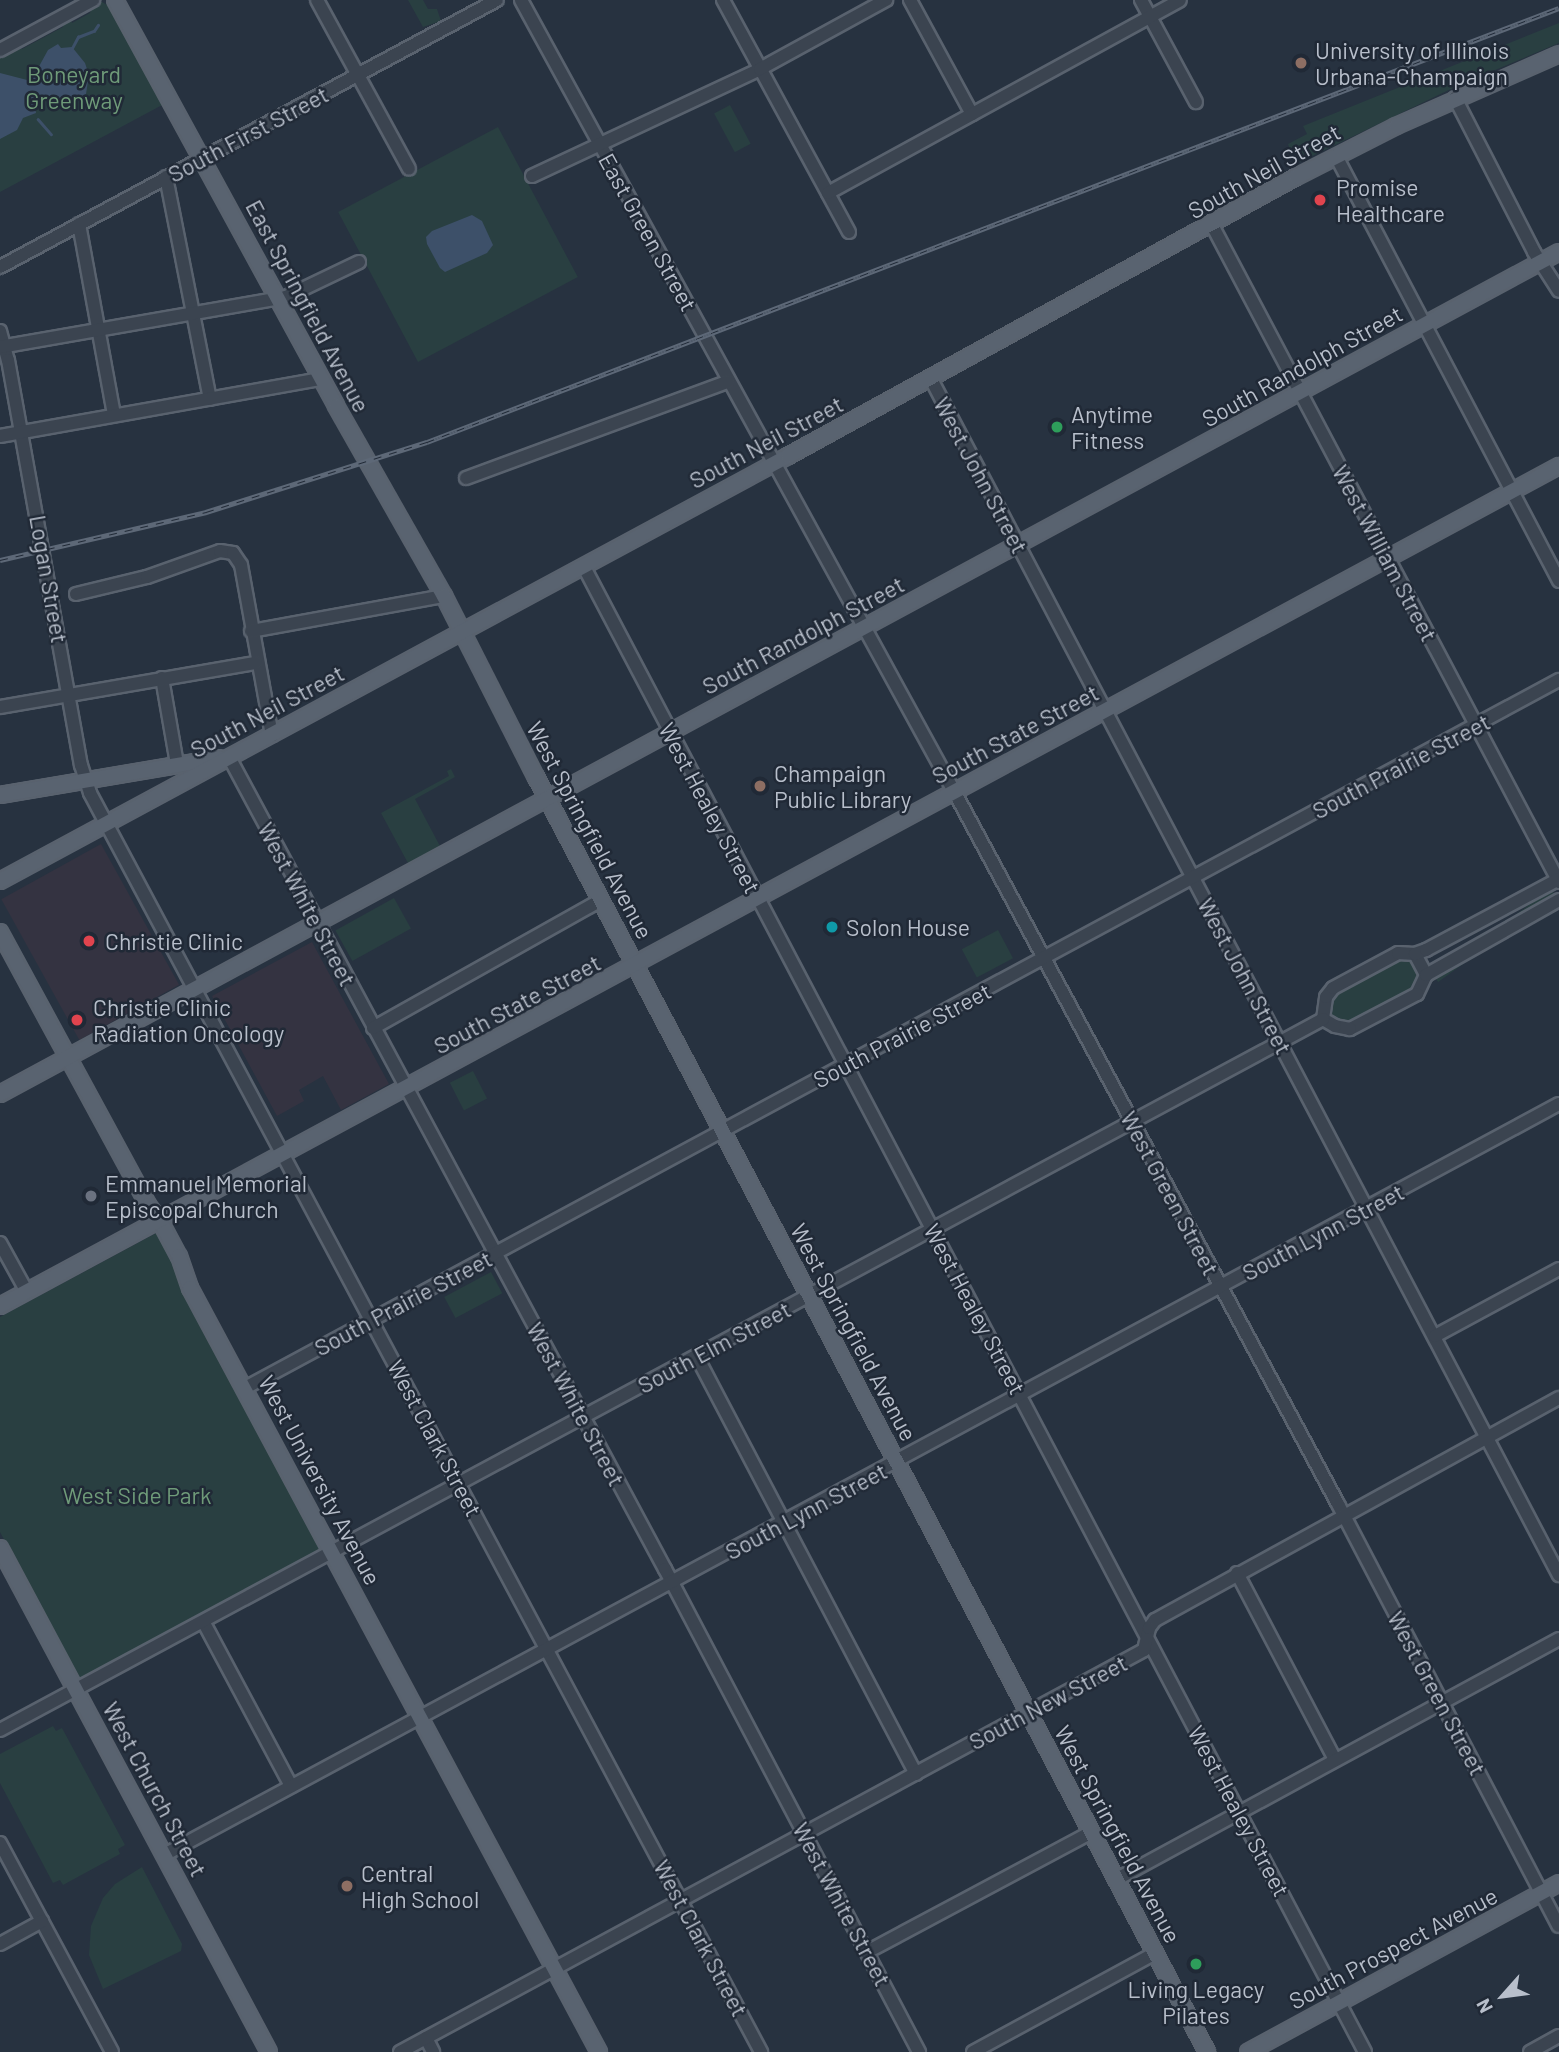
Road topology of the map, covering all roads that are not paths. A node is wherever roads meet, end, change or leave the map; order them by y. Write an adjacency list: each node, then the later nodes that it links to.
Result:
1 (93, 0): 12 (street)
2 (115, 0): 21 (main road, East Springfield Avenue)
3 (317, 0): 15 (street)
4 (497, 0): 15 (street, South First Street)
5 (522, 0): 19 (street, East Green Street)
6 (723, 0): 14 (street)
7 (886, 0): 14 (street)
8 (910, 0): 18 (street)
9 (1141, 0): 11 (street)
10 (1180, 0): 11 (street)
11 (1150, 16): 17 (street); 18 (street)
12 (2, 45)
13 (1559, 54): 16 (main road, South Neil Street)
14 (761, 69): 19 (street); 25 (street)
15 (358, 75): 21 (street, South First Street); 22 (street)
16 (1455, 98): 20 (main road, South Neil Street); 30 (street)
17 (1196, 102)
18 (972, 114): 25 (street)
19 (601, 145): 23 (street); 42 (street, East Green Street)
20 (1336, 156): 27 (main road, South Neil Street); 36 (street)
21 (202, 159): 24 (street, South First Street); 34 (main road, East Springfield Avenue)
22 (409, 169)
23 (532, 176)
24 (166, 177): 26 (street, South First Street); 35 (street)
25 (828, 192): 28 (street)
26 (79, 224): 32 (street, South First Street); 37 (street)
27 (1212, 225): 41 (main road, South Neil Street); 43 (street, West William Street)
28 (849, 231)
29 (1559, 252): 30 (main road, South Randolph Street)
30 (1541, 261): 33 (street); 36 (main road, South Randolph Street)
31 (359, 262): 34 (street)
32 (0, 267)
33 (1559, 291)
34 (278, 298): 35 (street); 40 (main road, East Springfield Avenue)
35 (193, 312): 37 (street); 44 (street)
36 (1424, 325): 43 (main road, South Randolph Street); 51 (street)
37 (99, 330): 39 (street); 45 (street)
38 (0, 331): 39 (street, Logan Street)
39 (3, 346): 46 (street, Logan Street)
40 (321, 379): 44 (street); 57 (main road, East Springfield Avenue)
41 (930, 379): 48 (main road, South Neil Street); 52 (street, West John Street)
42 (729, 381): 48 (street, East Green Street); 50 (street)
43 (1300, 393): 52 (main road, South Randolph Street); 53 (street, West William Street)
44 (209, 399): 45 (street)
45 (114, 415): 46 (street)
46 (21, 432): 47 (street); 64 (street, Logan Street)
47 (0, 436)
48 (774, 464): 54 (main road, South Neil Street); 58 (street, West Green Street)
49 (1559, 466): 51 (main road, South State Street)
50 (466, 478)
51 (1512, 492): 53 (main road, South State Street); 55 (street)
52 (1018, 545): 58 (main road, South Randolph Street); 66 (street, West John Street)
53 (1388, 559): 66 (main road, South State Street); 67 (street, West William Street)
54 (584, 567): 60 (main road, South Neil Street); 68 (street, West Healey Street)
55 (1559, 581)
56 (76, 594): 59 (street)
57 (444, 597): 59 (street); 60 (main road, East Springfield Avenue)
58 (864, 628): 68 (main road, South Randolph Street); 73 (street, West Green Street)
59 (251, 631): 61 (street)
60 (463, 632): 69 (main road, South Neil Street); 75 (main road, West Springfield Avenue)
61 (256, 663): 62 (street); 69 (street)
62 (162, 678): 64 (street); 71 (street)
63 (1559, 680): 67 (street, South Prairie Street)
64 (69, 695): 65 (street); 72 (street, Logan Street)
65 (0, 708)
66 (1106, 711): 73 (main road, South State Street); 77 (street, West John Street)
67 (1476, 725): 77 (street, South Prairie Street); 78 (street, West William Street)
68 (671, 733): 75 (main road, South Randolph Street); 80 (street, West Healey Street)
69 (272, 735): 70 (main road, South Neil Street)
70 (229, 757): 71 (main road); 76 (main road, South Neil Street); 83 (street, West White Street)
71 (177, 764): 72 (main road)
72 (85, 780): 74 (main road); 76 (street, Logan Street)
73 (955, 793): 80 (main road, South State Street); 86 (street, West Green Street)
74 (0, 795)
75 (547, 799): 81 (main road, West Springfield Avenue); 83 (main road, South Randolph Street)
76 (105, 825): 79 (main road, South Neil Street); 89 (street, West Clark Street)
77 (1194, 878): 86 (street, South Prairie Street); 92 (street, West John Street)
78 (1559, 880): 85 (street)
79 (0, 881)
80 (758, 898): 87 (main road, South State Street); 94 (street, West Healey Street)
81 (601, 900): 87 (main road, West Springfield Avenue); 91 (street)
82 (1559, 900): 88 (street)
83 (317, 923): 89 (main road, South Randolph Street); 91 (street, West White Street)
84 (0, 932): 93 (main road, West University Avenue)
85 (1415, 954): 88 (street); 90 (street)
86 (1043, 958): 94 (street, South Prairie Street); 98 (street, West Green Street)
87 (635, 966): 95 (main road, South State Street); 99 (main road, West Springfield Avenue)
88 (1426, 975): 90 (street)
89 (194, 989): 93 (main road, South Randolph Street); 100 (street, West Clark Street)
90 (1322, 1019): 92 (street, South Elm Street)
91 (373, 1028): 95 (street, West White Street)
92 (1280, 1042): 98 (street, South Elm Street); 101 (street, West John Street)
93 (69, 1057): 96 (main road, South Randolph Street); 102 (main road, West University Avenue)
94 (846, 1065): 99 (street, South Prairie Street); 103 (street, West Healey Street)
95 (407, 1089): 100 (main road, South State Street); 105 (street, West White Street)
96 (0, 1094)
97 (1559, 1104): 101 (street, South Lynn Street)
98 (1131, 1122): 103 (street, South Elm Street); 107 (street, West Green Street)
99 (723, 1132): 105 (street, South Prairie Street); 109 (main road, West Springfield Avenue)
100 (284, 1155): 102 (main road, South State Street); 111 (street, West Clark Street)
101 (1368, 1209): 107 (street, South Lynn Street); 112 (street, West John Street)
102 (160, 1221): 108 (main road, South State Street); 114 (main road, West University Avenue)
103 (933, 1229): 109 (street, South Elm Street); 115 (street, West Healey Street)
104 (0, 1243): 108 (street)
105 (495, 1254): 111 (street, South Prairie Street); 117 (street, West White Street)
106 (1559, 1269): 112 (street)
107 (1220, 1286): 115 (street, South Lynn Street); 121 (street, West Green Street)
108 (27, 1292): 110 (main road, South State Street)
109 (809, 1296): 113 (street, South Elm Street); 119 (main road, West Springfield Avenue)
110 (0, 1306)
111 (372, 1319): 114 (street, South Prairie Street); 120 (street, West Clark Street)
112 (1435, 1336): 118 (street, West John Street)
113 (696, 1357): 117 (street, South Elm Street); 122 (street)
114 (245, 1388): 124 (main road, West University Avenue)
115 (1021, 1396): 119 (street, South Lynn Street); 129 (street, West Healey Street)
116 (1559, 1398): 118 (street, South New Street)
117 (583, 1418): 120 (street, South Elm Street); 127 (street, West White Street)
118 (1487, 1437): 121 (street, South New Street); 126 (street, West John Street)
119 (897, 1461): 122 (street, South Lynn Street); 134 (main road, West Springfield Avenue)
120 (459, 1485): 124 (street, South Elm Street); 131 (street, West Clark Street)
121 (1343, 1514): 125 (street, South New Street); 133 (street, West Green Street)
122 (785, 1522): 127 (street, South Lynn Street); 138 (street)
123 (0, 1548): 132 (main road, West Church Street)
124 (333, 1553): 128 (street, South Elm Street); 135 (main road, West University Avenue)
125 (1237, 1573): 129 (street, South New Street); 137 (street)
126 (1559, 1575)
127 (672, 1583): 131 (street, South Lynn Street); 142 (street, West White Street)
128 (204, 1623): 132 (street, South Elm Street); 139 (street)
129 (1147, 1637): 134 (street, South New Street); 140 (street, West Healey Street)
130 (1559, 1639): 133 (street)
131 (548, 1649): 135 (street, South Lynn Street); 148 (street, West Clark Street)
132 (77, 1690): 136 (street, South Elm Street); 144 (main road, West Church Street)
133 (1441, 1701): 137 (street); 147 (street, West Green Street)
134 (1028, 1711): 138 (street, South New Street); 141 (main road, West Springfield Avenue)
135 (421, 1717): 139 (street, South Lynn Street); 154 (main road, West University Avenue)
136 (0, 1730)
137 (1335, 1760): 140 (street)
138 (916, 1774): 142 (street, South New Street)
139 (291, 1786): 144 (street, South Lynn Street)
140 (1240, 1813): 145 (street); 155 (street, West Healey Street)
141 (1092, 1832): 145 (main road, West Springfield Avenue); 152 (street)
142 (805, 1834): 148 (street, South New Street); 152 (street, West White Street)
143 (0, 1843): 149 (street)
144 (164, 1855): 159 (main road, West Church Street)
145 (1117, 1879): 153 (main road, West Springfield Avenue)
146 (1559, 1883): 147 (main road, South Prospect Avenue)
147 (1542, 1893): 150 (street, West Green Street); 155 (main road, South Prospect Avenue)
148 (682, 1900): 154 (street, South New Street); 163 (street, West Clark Street)
149 (42, 1921): 151 (street); 158 (street)
150 (1559, 1926)
151 (0, 1944)
152 (867, 1952): 164 (street, West White Street)
153 (1155, 1953): 165 (street); 166 (main road, West Springfield Avenue)
154 (554, 1968): 157 (street, South New Street); 162 (main road, West University Avenue)
155 (1340, 2002): 167 (main road, South Prospect Avenue); 168 (street, West Healey Street)
156 (1559, 2036): 169 (street)
157 (425, 2038): 160 (street, South New Street); 161 (street)
158 (111, 2052)
159 (269, 2052)
160 (400, 2052)
161 (433, 2052)
162 (599, 2052)
163 (761, 2052)
164 (919, 2052)
165 (973, 2052)
166 (1207, 2052)
167 (1248, 2052)
168 (1365, 2052)
169 (1530, 2052)

